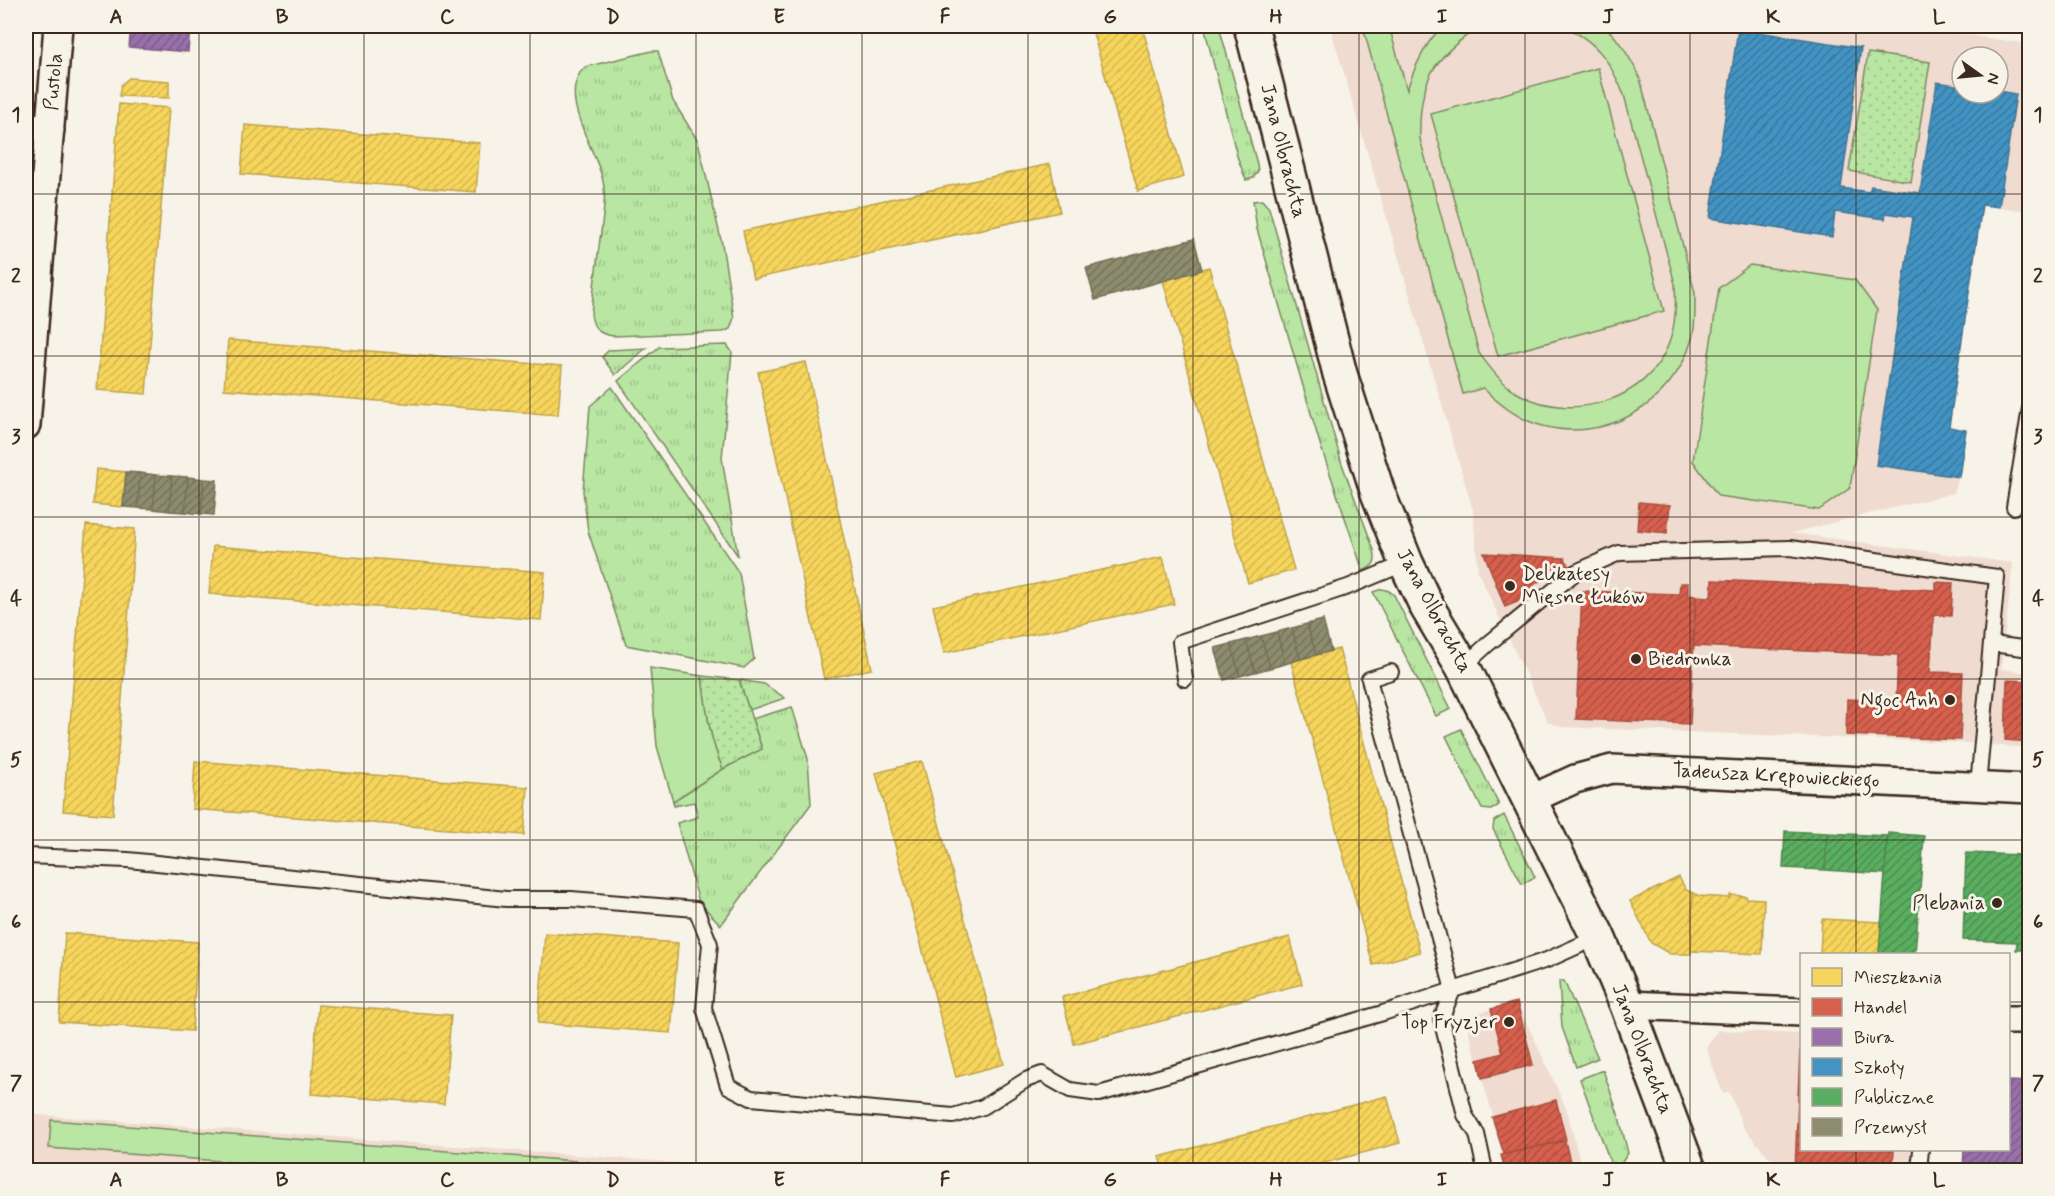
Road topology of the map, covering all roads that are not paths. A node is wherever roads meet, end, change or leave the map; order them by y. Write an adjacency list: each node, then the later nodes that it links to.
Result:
1 (58, 26): 3 (street, Pustola)
2 (1251, 26): 7 (street, Jana Olbrachta)
3 (38, 128): 5 (street, Pustola)
4 (2030, 408): 6 (lane)
5 (26, 425)
6 (2014, 507)
7 (1406, 563): 10 (street, Jana Olbrachta); 12 (lane)
8 (1992, 644): 9 (lane); 10 (lane); 13 (lane)
9 (2030, 650)
10 (1463, 667): 15 (street, Jana Olbrachta)
11 (1392, 672): 18 (lane)
12 (1185, 679)
13 (1978, 786): 14 (street, Tadeusza Krępowieckiego); 15 (street, Tadeusza Krępowieckiego)
14 (2030, 789)
15 (1529, 800): 17 (street, Jana Olbrachta)
16 (26, 856): 18 (lane)
17 (1598, 937): 18 (lane); 19 (street, Jana Olbrachta)
18 (1452, 990): 24 (lane)
19 (1627, 1005): 20 (street); 25 (street, Jana Olbrachta)
20 (1800, 1012)
21 (2010, 1020): 22 (street)
22 (2030, 1020)
23 (1921, 1151): 26 (lane)
24 (1485, 1170)
25 (1689, 1170)
26 (1920, 1170)

